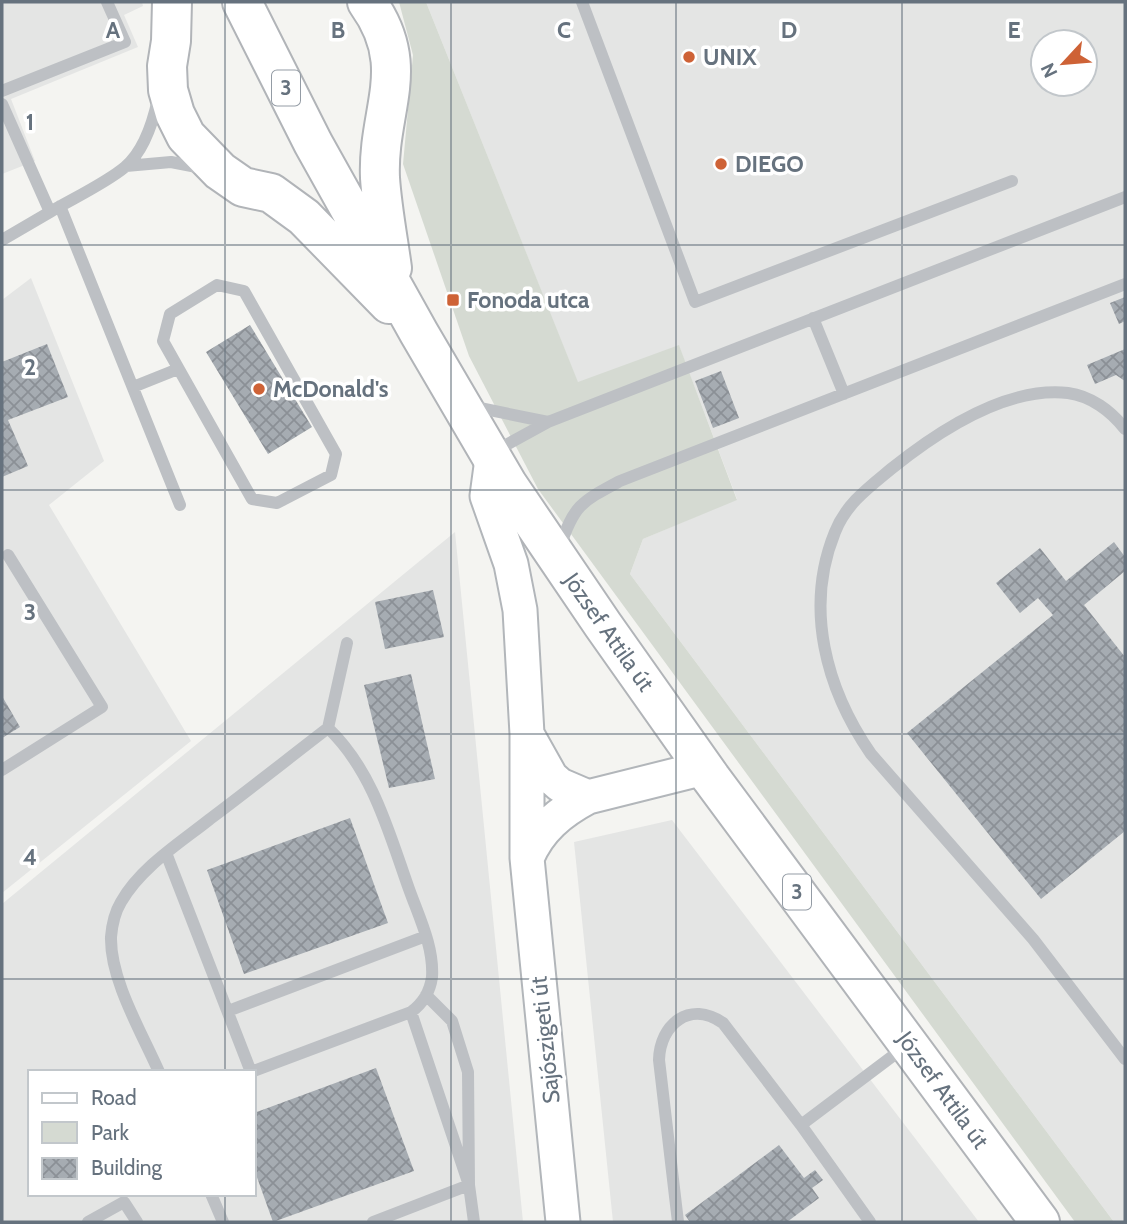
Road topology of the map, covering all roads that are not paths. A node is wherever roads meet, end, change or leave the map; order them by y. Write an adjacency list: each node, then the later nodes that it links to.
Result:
1 (107, 2): 8 (lane)
2 (172, 2): 7 (main road)
3 (192, 2): 7 (main road)
4 (242, 2): 13 (main road, József Attila út / 3)
5 (582, 2): 14 (lane)
6 (379, 10): 10 (main road)
7 (169, 54): 11 (lane); 12 (main road)
8 (2, 91)
9 (2, 104): 17 (lane)
10 (385, 122): 13 (main road); 20 (main road)
11 (126, 166): 12 (lane); 17 (lane)
12 (220, 171): 15 (main road)
13 (331, 174): 15 (main road); 20 (main road, József Attila út / 3)
14 (1012, 181)
15 (271, 193): 22 (main road)
16 (1125, 197): 21 (lane)
17 (55, 209): 18 (lane); 24 (lane)
18 (2, 240)
19 (1125, 284): 25 (lane)
20 (396, 291): 22 (main road, József Attila út / 3)
21 (813, 318): 25 (lane); 27 (lane)
22 (419, 332): 26 (main road, József Attila út / 3)
23 (178, 369): 23 (lane); 24 (lane)
24 (133, 387): 30 (lane)
25 (844, 394): 32 (lane)
26 (460, 404): 27 (lane); 29 (main road, József Attila út / 3)
27 (548, 422): 29 (lane)
28 (1125, 429): 46 (lane)
29 (491, 456): 32 (main road, József Attila út / 3); 35 (main road, Sajószigeti út)
30 (180, 505)
31 (8, 555): 37 (lane)
32 (557, 556): 36 (main road, József Attila út / 3)
33 (347, 643): 34 (lane)
34 (328, 728): 39 (lane); 41 (lane)
35 (527, 734): 38 (main road); 40 (main road, Sajószigeti út)
36 (704, 768): 38 (main road); 45 (main road, József Attila út / 3)
37 (2, 771)
38 (587, 797): 40 (main road)
39 (166, 853): 43 (lane); 47 (lane)
40 (527, 858): 58 (main road, Sajószigeti út)
41 (426, 936): 42 (lane); 43 (lane)
42 (426, 995): 44 (lane); 51 (lane)
43 (228, 1011): 48 (lane)
44 (411, 1012): 49 (lane); 51 (lane)
45 (909, 1044): 50 (lane); 61 (main road, József Attila út / 3)
46 (1125, 1059)
47 (158, 1070)
48 (250, 1070)
49 (256, 1070)
50 (801, 1125): 59 (lane); 60 (lane)
51 (469, 1185): 56 (lane); 57 (lane)
52 (212, 1196): 55 (lane)
53 (88, 1222): 54 (lane)
54 (137, 1222)
55 (223, 1222)
56 (373, 1222)
57 (474, 1222)
58 (563, 1222)
59 (678, 1222)
60 (870, 1222)
61 (1040, 1222)

